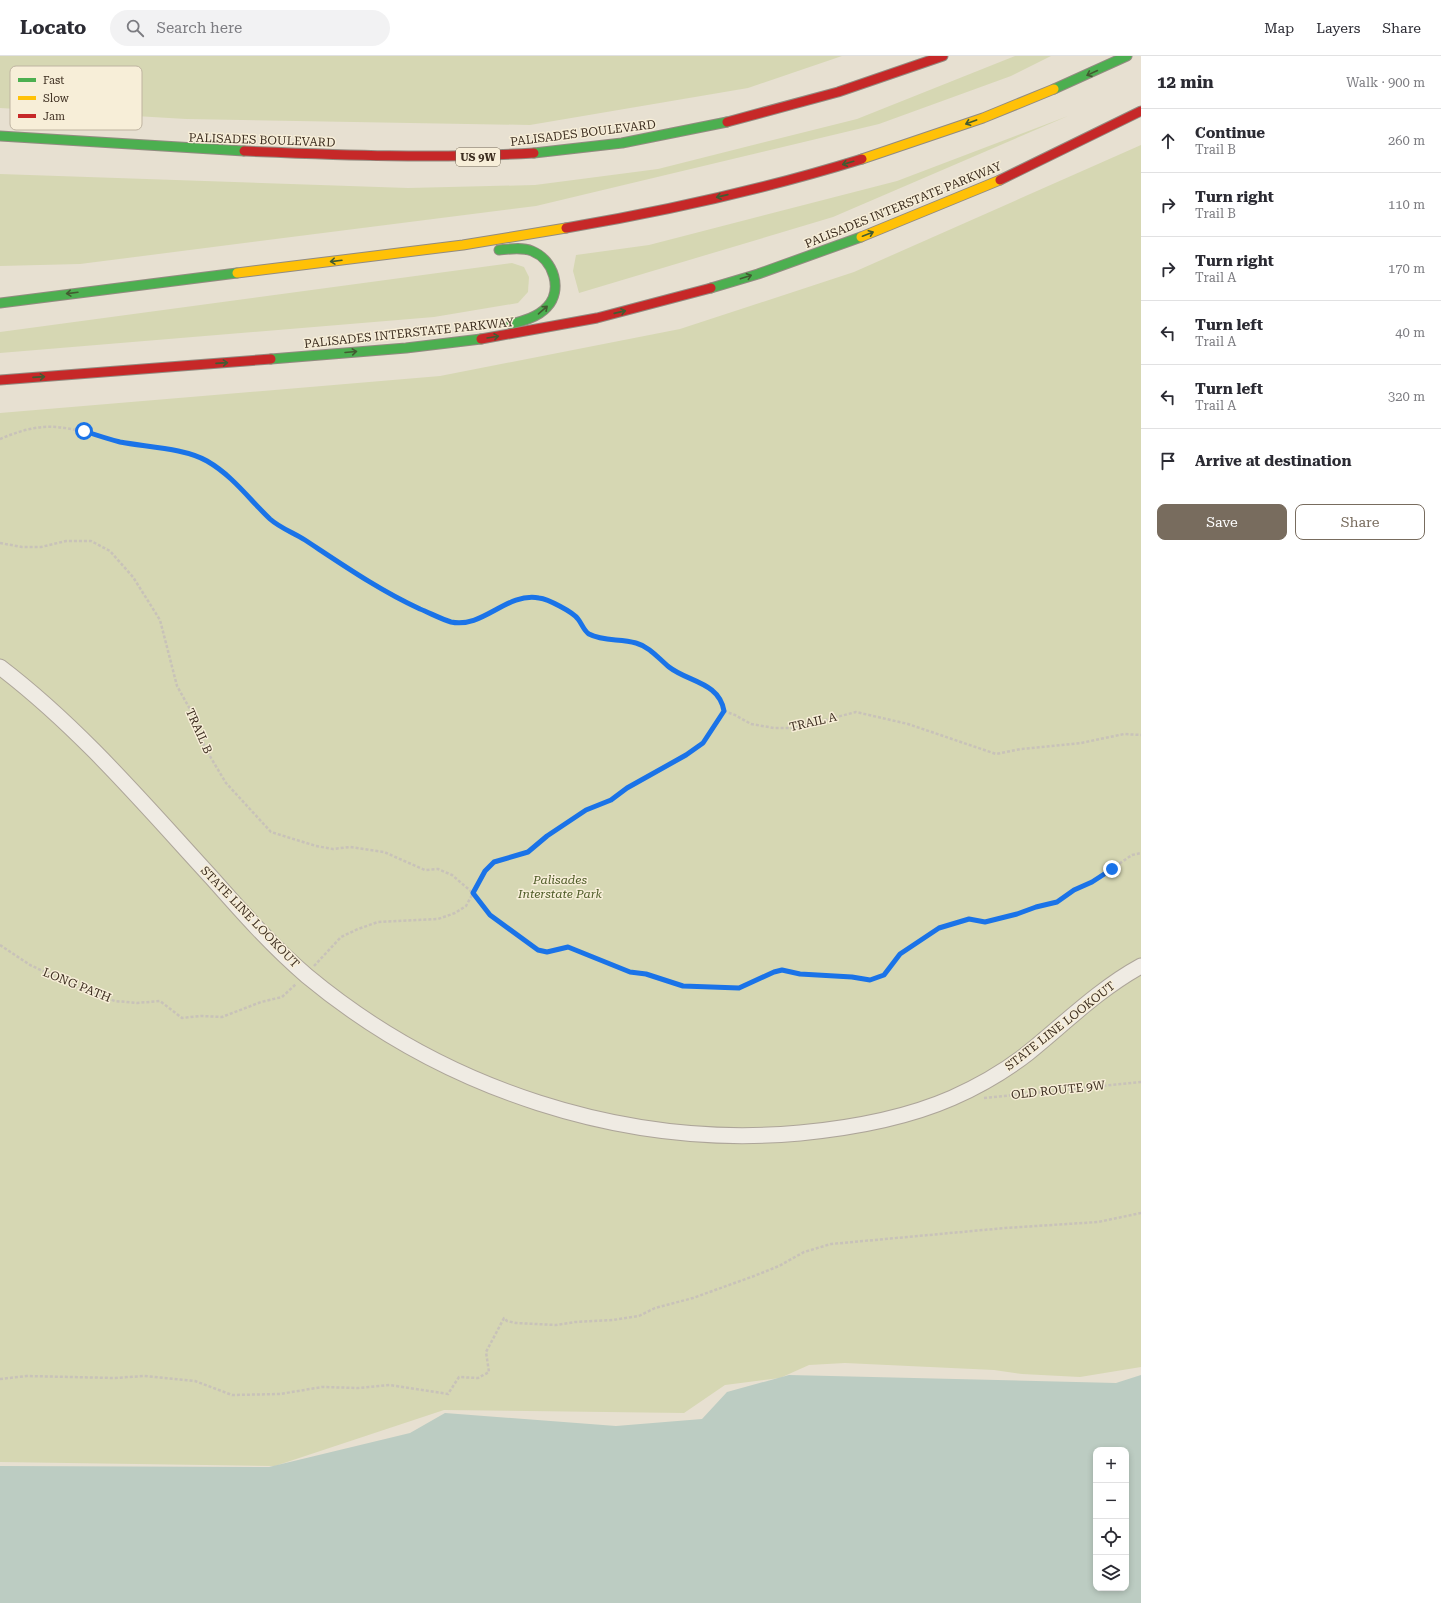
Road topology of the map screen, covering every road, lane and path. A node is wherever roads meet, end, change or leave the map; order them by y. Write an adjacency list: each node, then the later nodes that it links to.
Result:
1 (943, 56): 4 (main road, PALISADES BOULEVARD / US 9W)
2 (1127, 56): 5 (main road, one-way to 5)
3 (1141, 111): 9 (main road, PALISADES INTERSTATE PARKWAY, one-way to 3)
4 (0, 136)
5 (375, 256): 6 (main road, one-way to 6); 9 (main road, one-way to 5)
6 (222, 275): 7 (main road); 8 (main road, one-way to 8)
7 (61, 286)
8 (0, 303)
9 (413, 347): 10 (main road, PALISADES INTERSTATE PARKWAY, one-way to 9)
10 (0, 380)
11 (0, 439): 14 (path)
12 (0, 543): 17 (path, TRAIL B)
13 (0, 667): 20 (street, STATE LINE LOOKOUT)
14 (724, 711): 15 (path, TRAIL A); 17 (path)
15 (1141, 735)
16 (1141, 853): 17 (path)
17 (473, 893): 20 (path, LONG PATH)
18 (0, 945): 20 (path, LONG PATH)
19 (1141, 966): 20 (street, STATE LINE LOOKOUT)
20 (306, 975)
21 (1141, 1082): 22 (path, OLD ROUTE 9W)
22 (983, 1098)
23 (1141, 1213): 24 (path)
24 (0, 1379)

